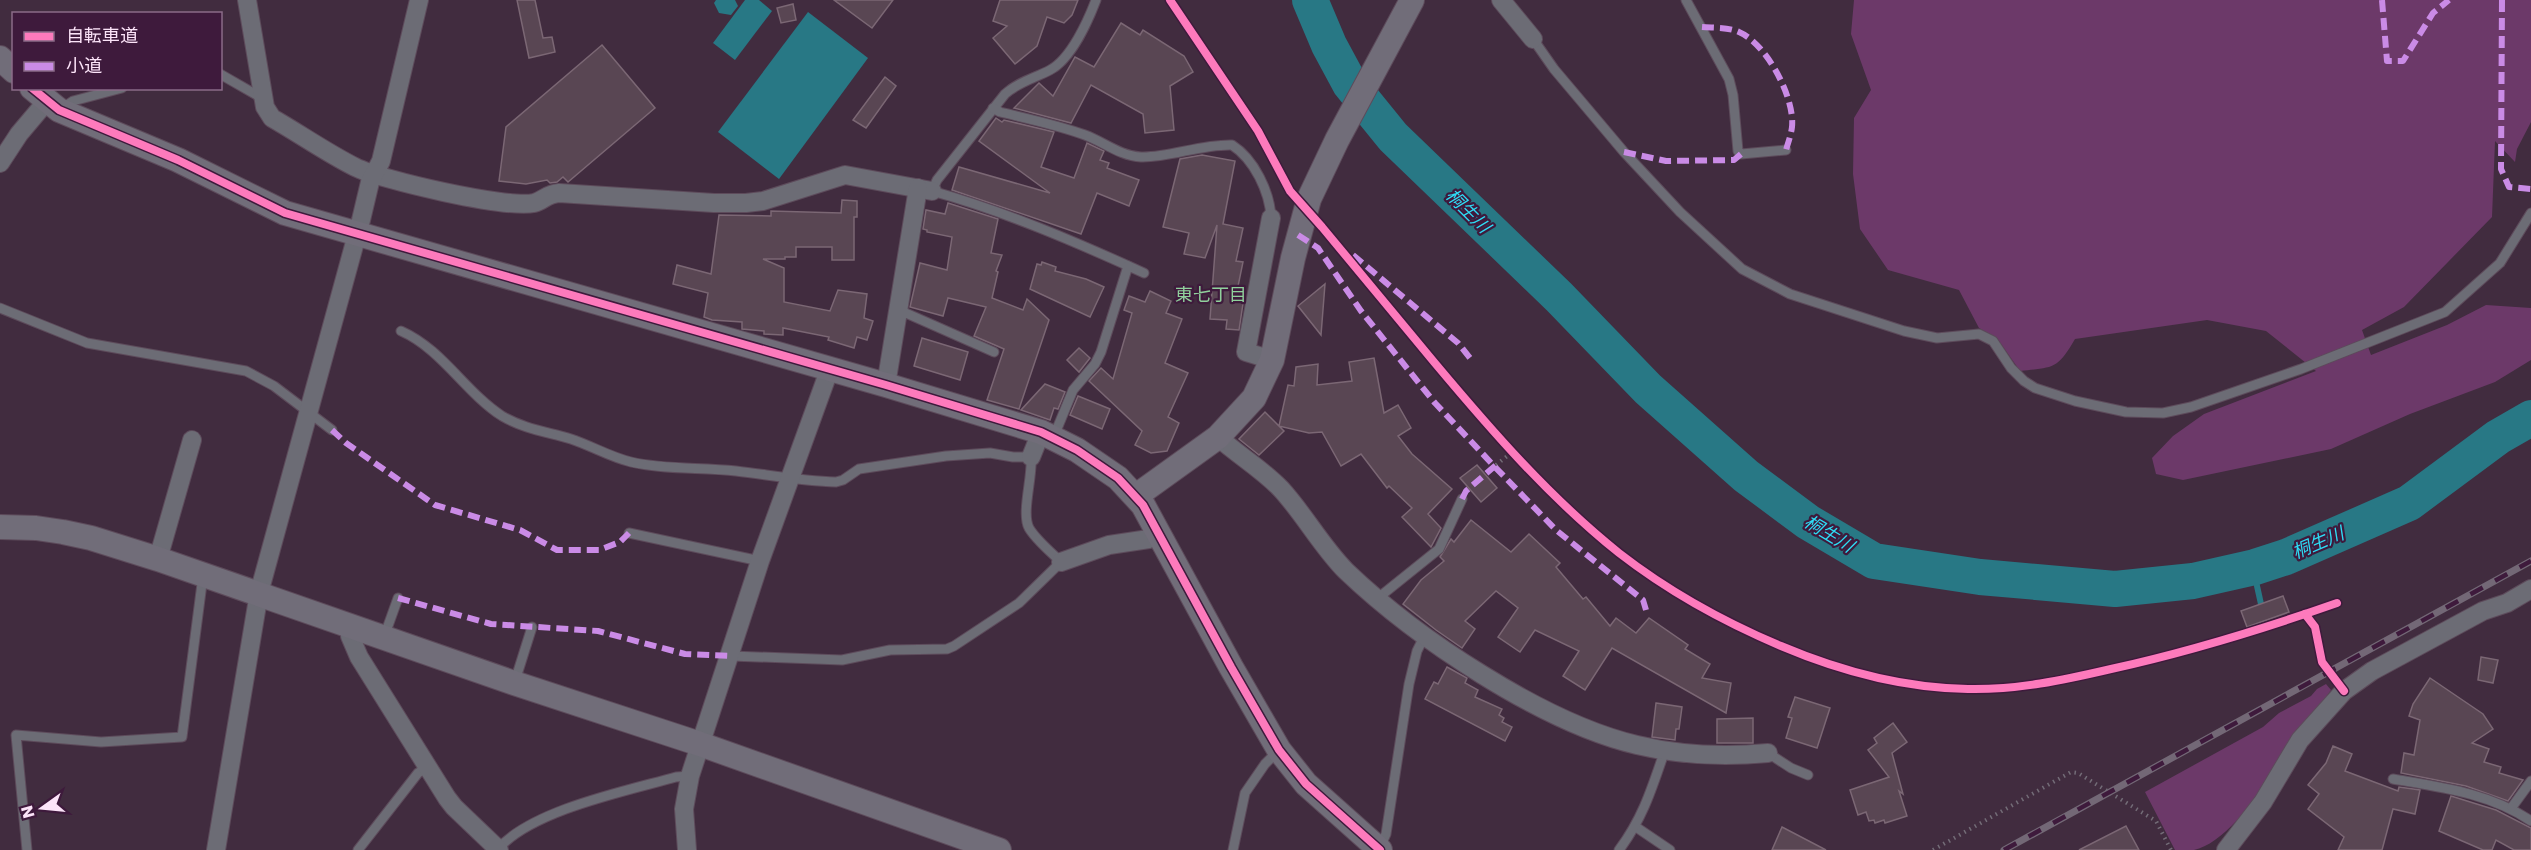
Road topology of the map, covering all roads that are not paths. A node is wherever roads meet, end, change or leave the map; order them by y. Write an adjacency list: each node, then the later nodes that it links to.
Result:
1 (248, 0): 12 (street)
2 (419, 0): 17 (street)
3 (1096, 0): 14 (lane)
4 (1412, 0): 28 (street)
5 (1501, 0): 7 (street)
6 (1686, 0): 15 (lane)
7 (1533, 39): 19 (lane)
8 (0, 58): 9 (street)
9 (12, 69)
10 (222, 75): 12 (lane)
11 (114, 90): 13 (lane)
12 (264, 99): 17 (street)
13 (46, 100): 16 (street); 21 (street)
14 (993, 108): 18 (lane); 20 (lane)
15 (1786, 150)
16 (0, 163)
17 (373, 175): 18 (street); 21 (street)
18 (925, 189): 22 (lane); 25 (street)
19 (2531, 213)
20 (1271, 218): 28 (street)
21 (357, 235): 29 (street); 31 (street)
22 (1128, 266): 23 (lane); 33 (lane)
23 (1144, 273)
24 (0, 308): 31 (lane)
25 (899, 310): 27 (lane); 30 (street)
26 (401, 331): 37 (lane)
27 (994, 352)
28 (1272, 360): 34 (street)
29 (830, 368): 30 (street); 37 (street)
30 (886, 385): 33 (street)
31 (307, 412): 32 (lane); 48 (street)
32 (332, 430)
33 (1048, 435): 36 (street); 38 (street)
34 (1218, 436): 38 (street); 50 (street)
35 (192, 440): 43 (street)
36 (1031, 457): 37 (lane); 45 (lane)
37 (791, 480): 44 (street)
38 (1136, 496): 42 (street)
39 (1462, 499): 50 (lane)
40 (0, 526): 43 (street)
41 (629, 533): 44 (lane)
42 (1161, 534): 45 (street); 58 (street)
43 (158, 559): 46 (street)
44 (760, 561): 55 (street)
45 (1061, 562): 55 (lane)
46 (203, 576): 48 (street); 70 (lane)
47 (2531, 589): 79 (street)
48 (259, 593): 51 (street); 71 (street)
49 (398, 598): 54 (lane)
50 (1378, 598): 53 (street)
51 (351, 625): 54 (street); 61 (street)
52 (532, 627): 56 (lane)
53 (1425, 635): 59 (street); 76 (lane)
54 (384, 637): 56 (street)
55 (730, 656): 57 (street)
56 (514, 683): 57 (street)
57 (700, 744): 63 (street); 74 (street)
58 (1279, 750): 75 (lane); 76 (street)
59 (1665, 750): 60 (street); 68 (lane)
60 (1768, 753): 62 (lane)
61 (429, 766): 69 (street); 72 (lane)
62 (1808, 775)
63 (690, 776): 69 (lane); 73 (street)
64 (2393, 779): 66 (lane)
65 (2531, 781): 66 (lane)
66 (2512, 807): 67 (lane)
67 (2531, 820)
68 (1636, 827): 77 (lane); 78 (lane)
69 (499, 849)
70 (27, 850)
71 (216, 850)
72 (358, 850)
73 (687, 850)
74 (999, 850)
75 (1233, 850)
76 (1380, 850)
77 (1619, 850)
78 (1670, 850)
79 (2226, 850)

